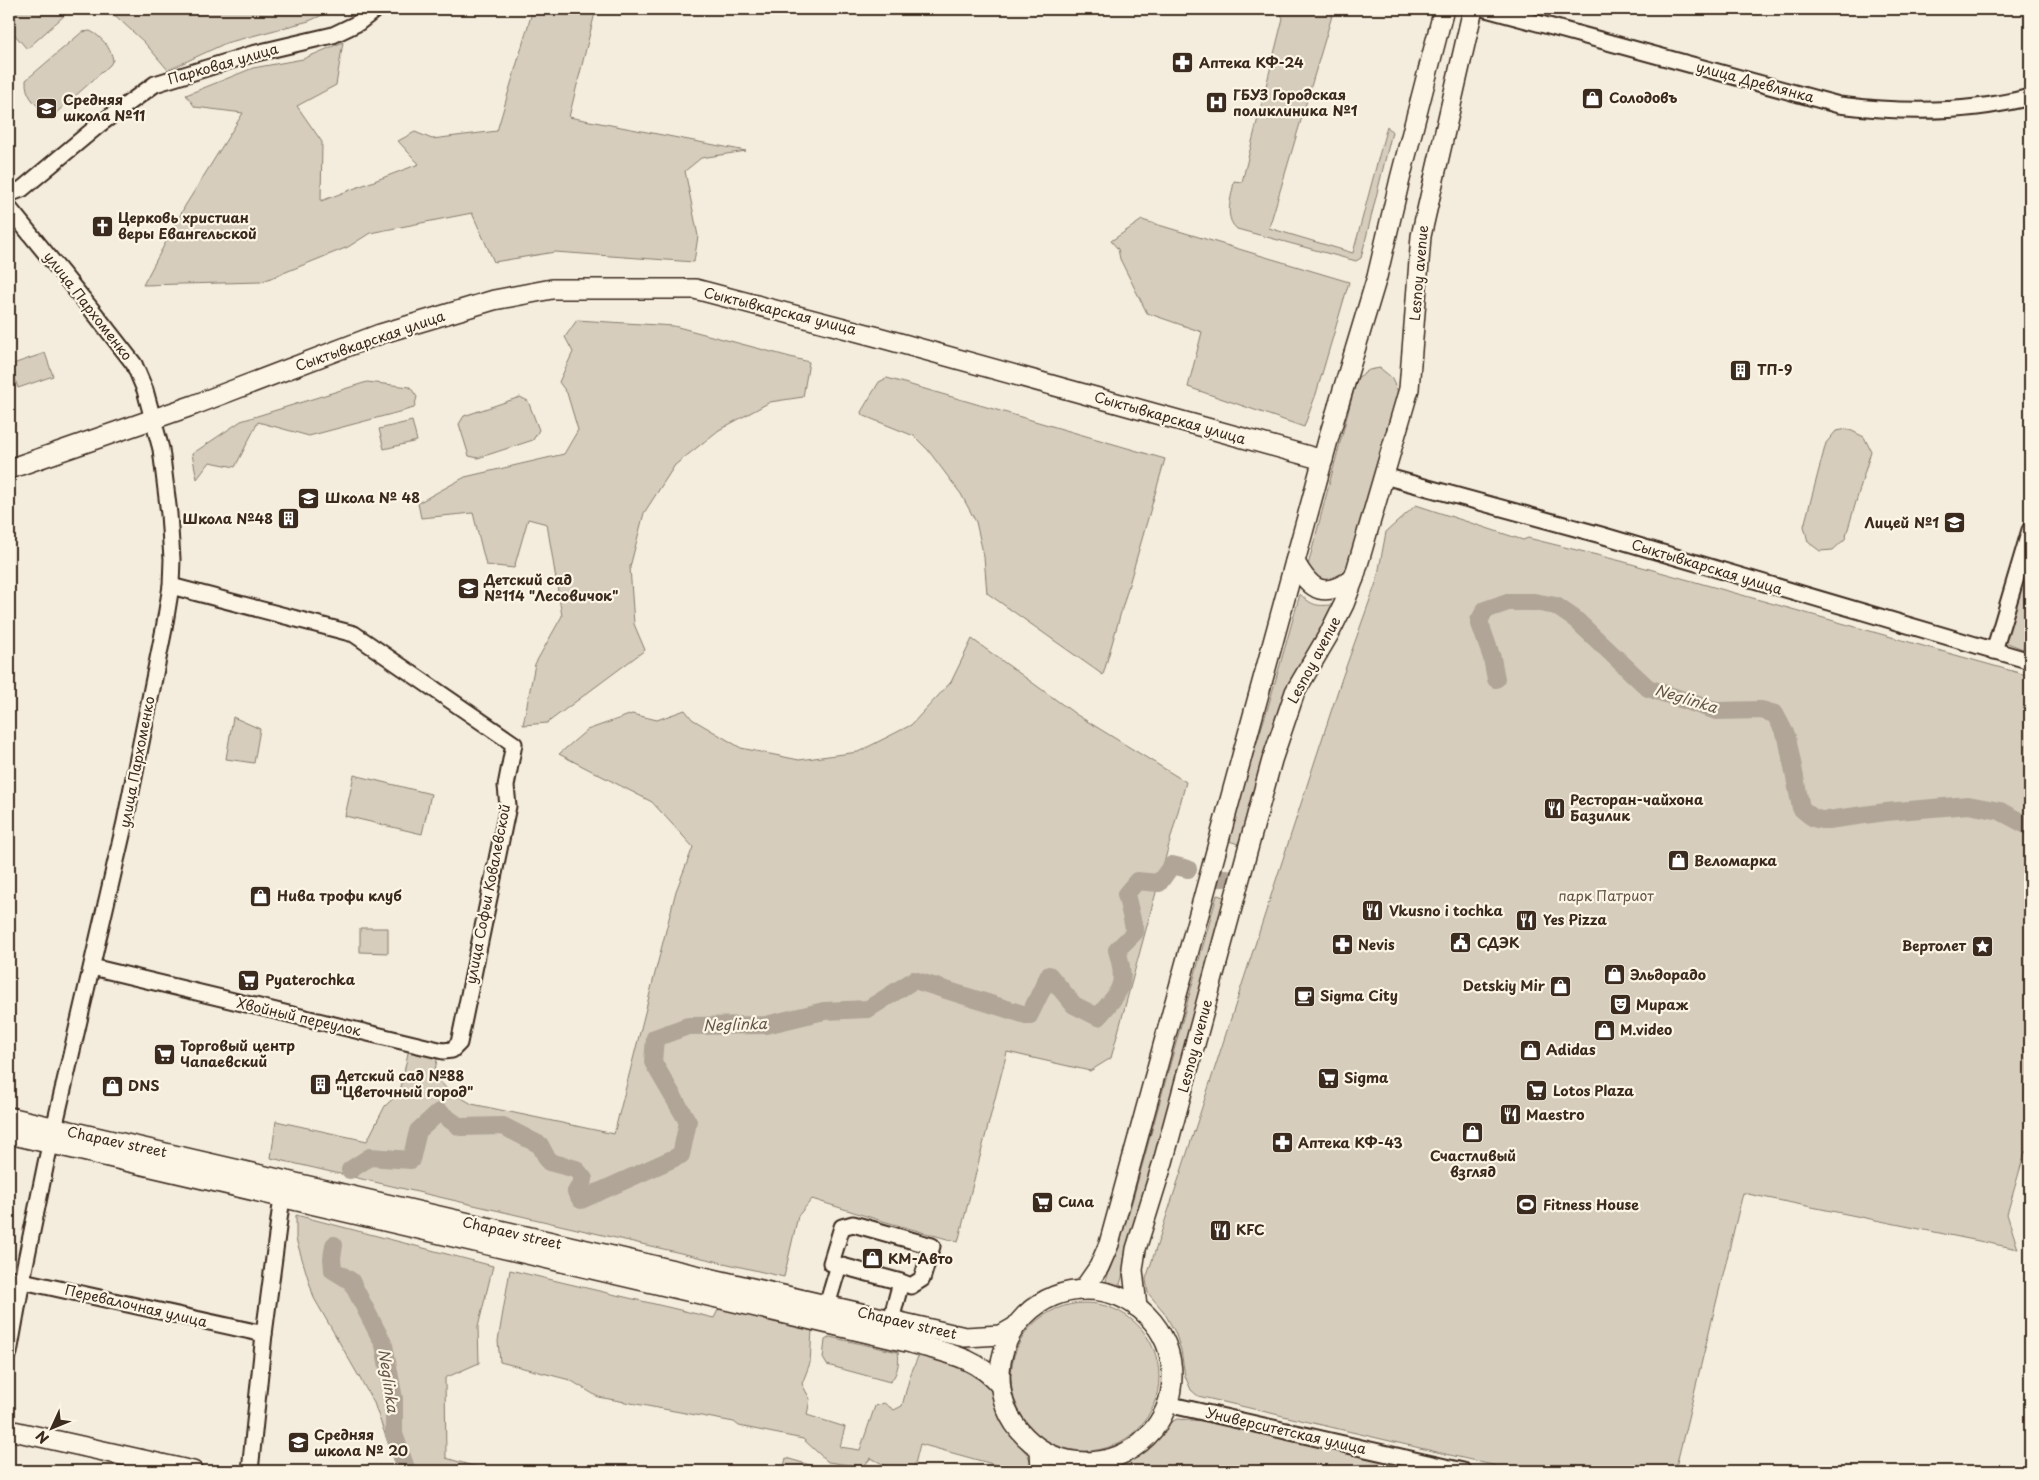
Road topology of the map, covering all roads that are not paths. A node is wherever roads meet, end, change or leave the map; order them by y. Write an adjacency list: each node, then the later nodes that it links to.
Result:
1 (376, 9): 8 (street, Парковая улица)
2 (1444, 9): 6 (main road)
3 (1473, 9): 7 (main road, Lesnoy avenue)
4 (1486, 9): 5 (street, улица Древлянка)
5 (2030, 97)
6 (1404, 165): 7 (main road); 11 (main road)
7 (1435, 172): 13 (main road, Lesnoy avenue)
8 (9, 194)
9 (9, 208): 10 (street, улица Пархоменко)
10 (153, 419): 11 (main road, Сыктывкарская улица); 12 (main road, Сыктывкарская улица); 17 (street, улица Пархоменко)
11 (1323, 460): 15 (main road)
12 (9, 469)
13 (1384, 476): 16 (main road, Lesnoy avenue); 18 (street, Сыктывкарская улица)
14 (2030, 530): 18 (street)
15 (1295, 562): 16 (main road); 29 (main road)
16 (1354, 578): 31 (main road, Lesnoy avenue)
17 (171, 586): 20 (street, улица Пархоменко); 21 (street, улица Софьи Ковалевской)
18 (1994, 651): 19 (street, Сыктывкарская улица)
19 (2030, 661)
20 (92, 967): 21 (street, Хвойный переулок); 24 (street, улица Пархоменко)
21 (468, 998)
22 (9, 1117): 24 (main road, Chapaev street)
23 (9, 1134): 24 (main road, Chapaev street)
24 (52, 1136): 25 (main road, Chapaev street); 27 (street, улица Пархоменко); 30 (main road, Chapaev street)
25 (282, 1197): 34 (street); 36 (main road, Chapaev street)
26 (839, 1266): 28 (street); 28 (street); 30 (street)
27 (15, 1279): 34 (street, Перевалочная улица); 35 (street, улица Пархоменко)
28 (901, 1282): 32 (street)
29 (1083, 1290): 31 (main road); 33 (main road)
30 (827, 1305): 32 (main road, Chapaev street)
31 (1137, 1307): 37 (main road)
32 (892, 1320): 33 (main road, Chapaev street)
33 (1015, 1327): 36 (main road)
34 (264, 1334): 42 (street)
35 (9, 1353)
36 (1000, 1386): 39 (main road)
37 (1167, 1404): 40 (main road); 44 (street, Университетская улица)
38 (9, 1430): 41 (main road)
39 (1040, 1449): 40 (main road); 43 (main road)
40 (1091, 1466)
41 (193, 1471)
42 (250, 1471)
43 (1042, 1471)
44 (1463, 1471)

